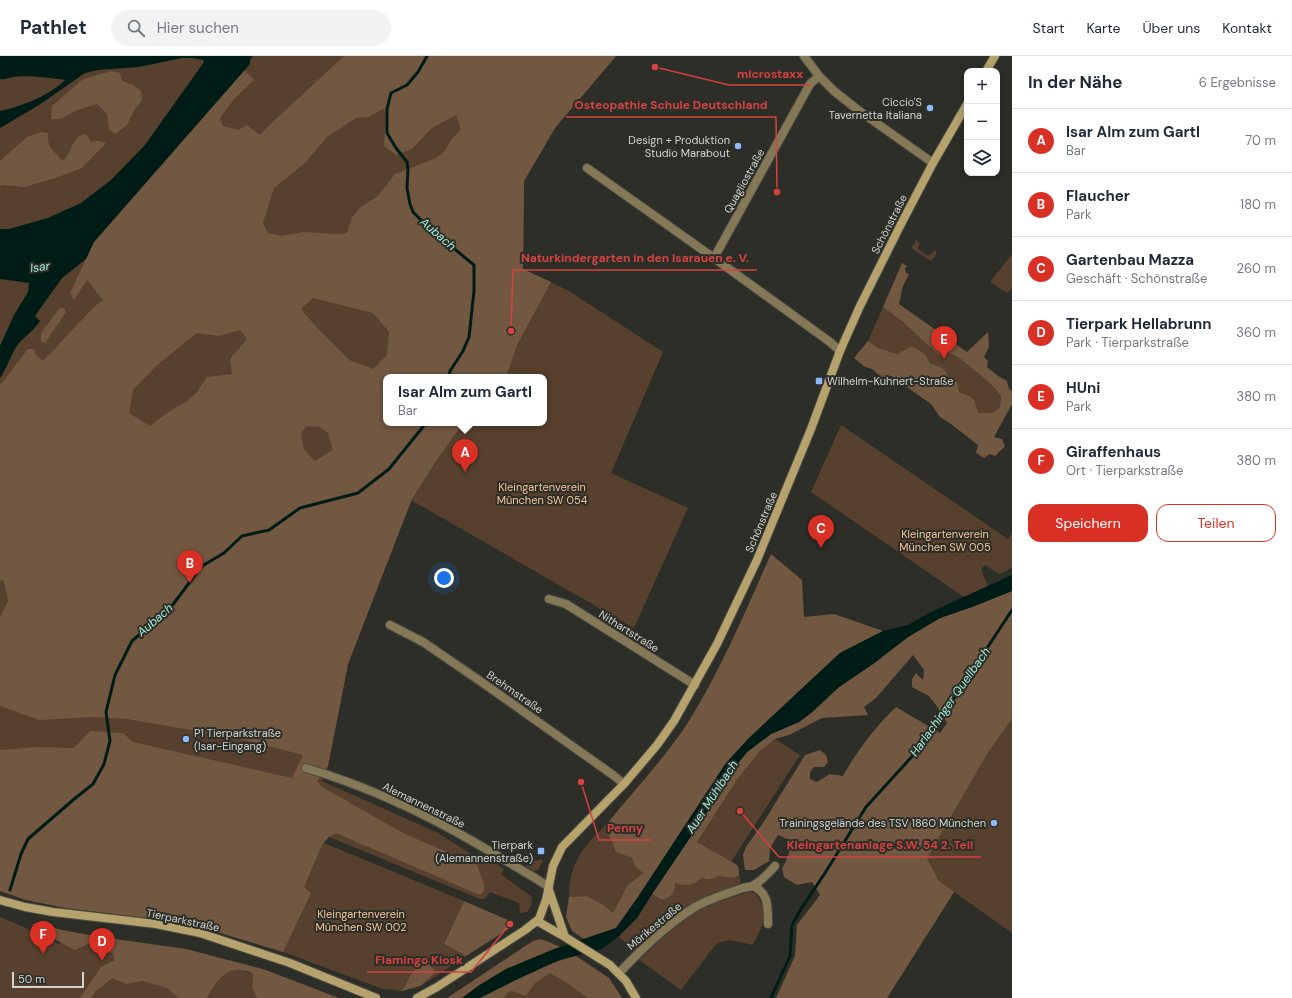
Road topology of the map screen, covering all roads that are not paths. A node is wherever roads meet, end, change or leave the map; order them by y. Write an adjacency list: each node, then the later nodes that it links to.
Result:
1 (804, 56): 4 (street)
2 (995, 56): 3 (street)
3 (988, 68)
4 (819, 76): 6 (street); 8 (street, Quagliostraße)
5 (964, 109): 6 (street, Schönstraße)
6 (933, 163): 9 (street, Schönstraße)
7 (587, 168): 8 (street)
8 (714, 258): 9 (street)
9 (840, 351): 12 (street, Schönstraße)
10 (549, 599): 12 (street, Nithartstraße)
11 (390, 625): 14 (street, Brehmstraße)
12 (695, 685): 14 (street, Schönstraße)
13 (306, 768): 17 (street, Alemannenstraße)
14 (624, 784): 17 (street, Schönstraße)
15 (775, 866): 16 (street, Mörikestraße)
16 (753, 886): 20 (street); 22 (street, Mörikestraße)
17 (549, 887): 19 (street, Schönstraße); 21 (street)
18 (0, 900): 23 (street, Tierparkstraße)
19 (537, 921): 21 (street); 24 (street)
20 (768, 924)
21 (565, 936): 22 (street)
22 (619, 973): 25 (street)
23 (376, 998)
24 (417, 998)
25 (636, 998)

